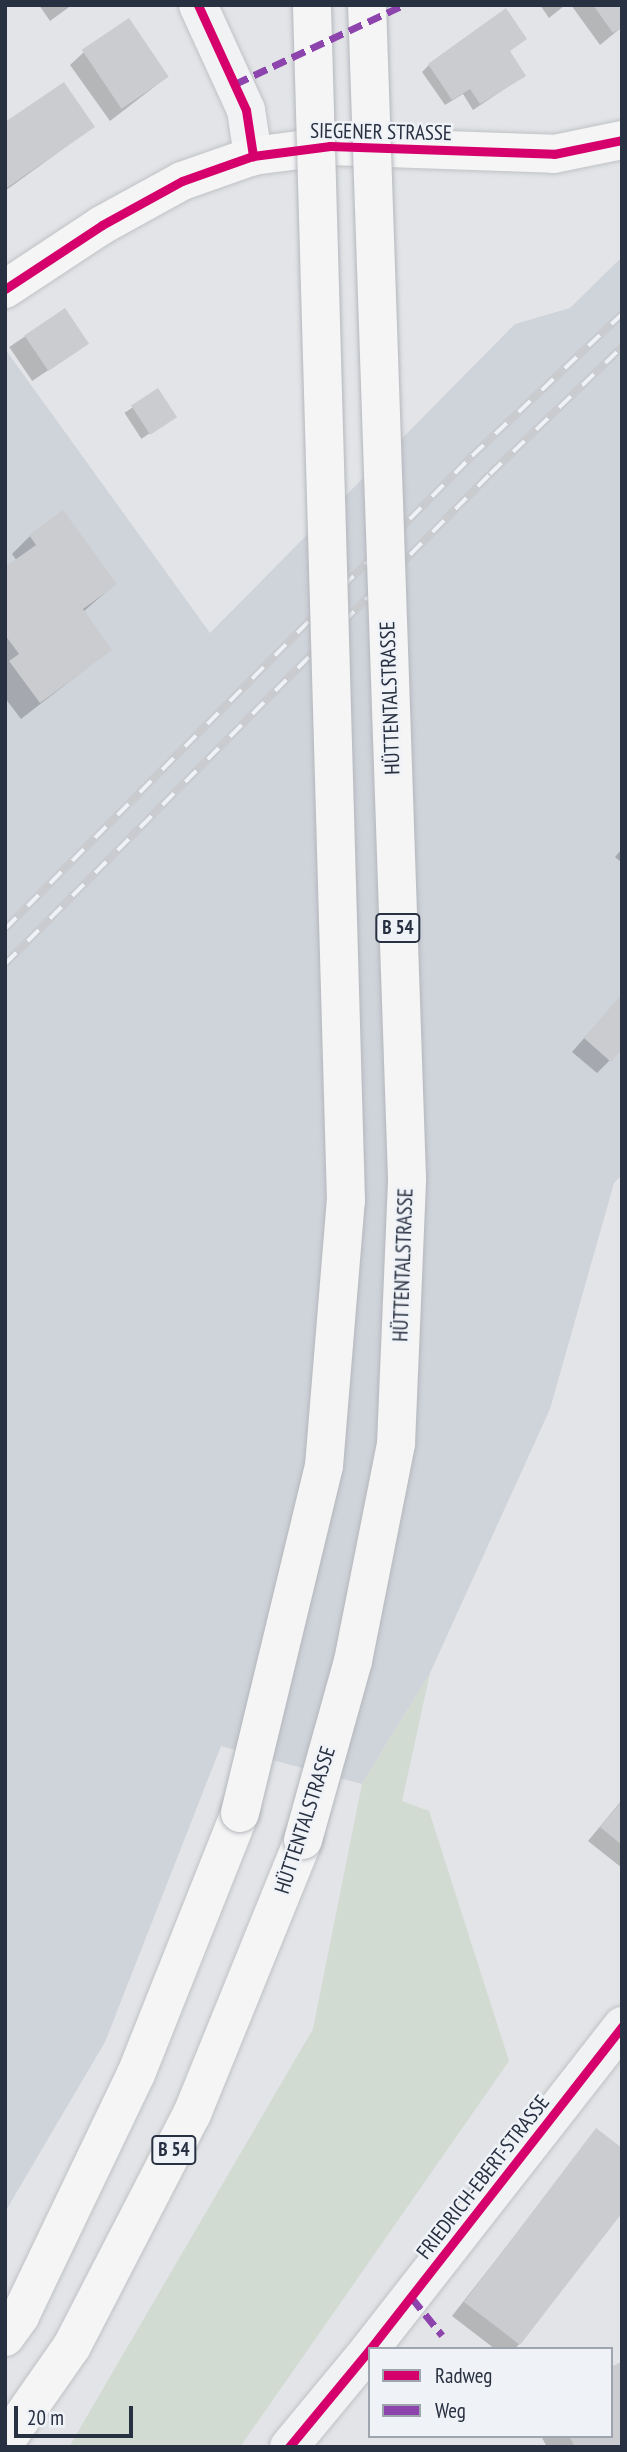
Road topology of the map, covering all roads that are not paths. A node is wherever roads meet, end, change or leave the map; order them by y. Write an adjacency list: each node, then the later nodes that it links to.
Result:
1 (198, 5): 5 (street)
2 (312, 5): 8 (main road, bridge)
3 (367, 5): 11 (main road, HÜTTENTALSTRASSE / B 54, bridge)
4 (622, 141): 5 (main road, SIEGENER STRASSE)
5 (253, 156): 6 (main road, SIEGENER STRASSE)
6 (5, 289)
7 (622, 2026): 9 (street, FRIEDRICH-EBERT-STRASSE)
8 (5, 2337)
9 (372, 2347)
10 (368, 2351): 12 (street, FRIEDRICH-EBERT-STRASSE)
11 (5, 2442)
12 (289, 2447)

